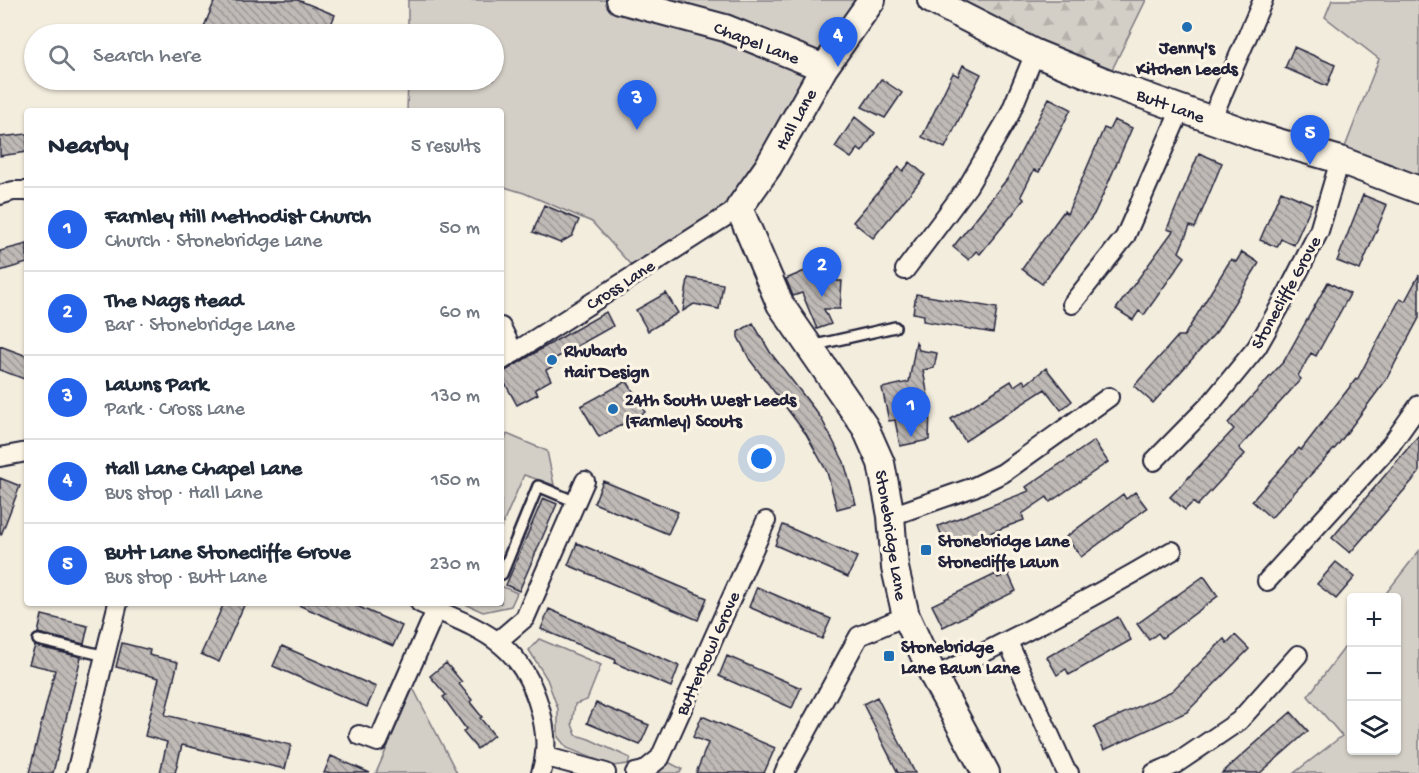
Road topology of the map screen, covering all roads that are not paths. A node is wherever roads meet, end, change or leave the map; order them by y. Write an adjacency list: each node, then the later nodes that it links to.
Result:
1 (620, 0): 6 (street, Chapel Lane)
2 (872, 0): 6 (street, Hall Lane)
3 (931, 0): 5 (street, Butt Lane)
4 (1263, 0): 8 (street)
5 (1035, 53): 7 (street, Butt Lane); 14 (street)
6 (824, 68): 13 (street, Hall Lane)
7 (1181, 109): 8 (street, Butt Lane); 15 (street)
8 (1211, 120): 9 (street, Butt Lane)
9 (1340, 160): 10 (street, Butt Lane); 24 (street, Stonecliffe Grove)
10 (1419, 190)
11 (24, 191): 12 (street)
12 (0, 195)
13 (739, 208): 18 (street, Stonebridge Lane); 19 (street, Cross Lane)
14 (904, 270)
15 (1072, 304)
16 (895, 327): 18 (lane)
17 (504, 342): 19 (street)
18 (809, 346): 27 (street, Stonebridge Lane)
19 (507, 357)
20 (1108, 397): 27 (street)
21 (1419, 405): 31 (street)
22 (24, 453): 23 (street)
23 (0, 457)
24 (1154, 461)
25 (585, 481): 26 (street)
26 (576, 502): 30 (lane); 36 (street)
27 (891, 516): 34 (street, Stonebridge Lane)
28 (766, 521): 45 (street, Butterbowl Grove)
29 (1172, 551): 37 (street)
30 (504, 569)
31 (1267, 581)
32 (117, 606): 39 (street)
33 (428, 606): 36 (street); 41 (street)
34 (906, 616): 40 (street, Stonebridge Lane); 46 (street)
35 (38, 640): 39 (lane)
36 (498, 641): 42 (street)
37 (1008, 642): 40 (street); 48 (street)
38 (1298, 655): 49 (street)
39 (106, 656): 43 (street)
40 (934, 677): 47 (street, Stonebridge Lane)
41 (359, 735)
42 (544, 765): 44 (street)
43 (76, 773)
44 (606, 773)
45 (635, 773)
46 (784, 773)
47 (986, 773)
48 (1069, 773)
49 (1154, 773)

